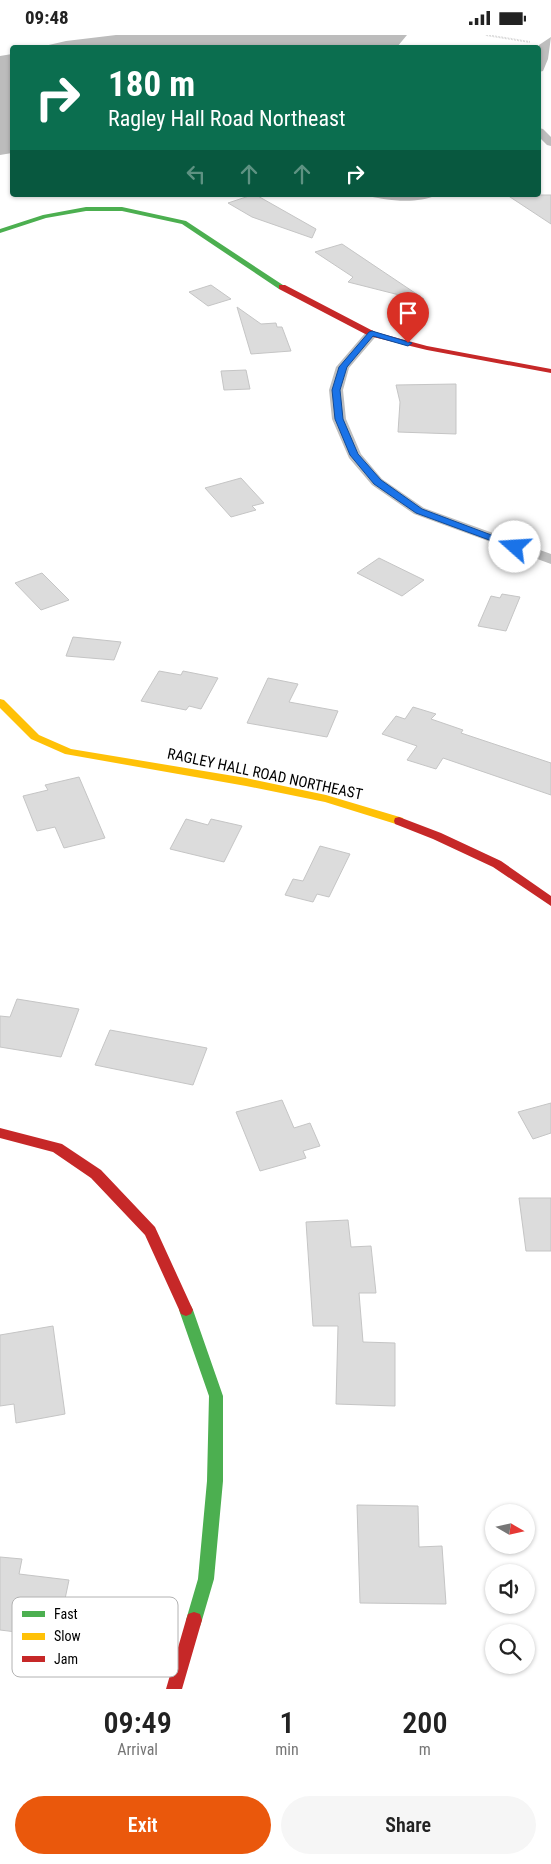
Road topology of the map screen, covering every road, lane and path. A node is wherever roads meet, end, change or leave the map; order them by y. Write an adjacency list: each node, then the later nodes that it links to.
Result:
1 (486, 35): 2 (path)
2 (547, 43): 3 (street)
3 (541, 64)
4 (541, 133): 5 (street)
5 (551, 143)
6 (0, 231): 7 (street)
7 (372, 334): 8 (street); 9 (street)
8 (551, 371)
9 (551, 559)
10 (0, 702): 11 (street, RAGLEY HALL ROAD NORTHEAST)
11 (551, 902)
12 (0, 1133): 13 (street)
13 (178, 1675)

